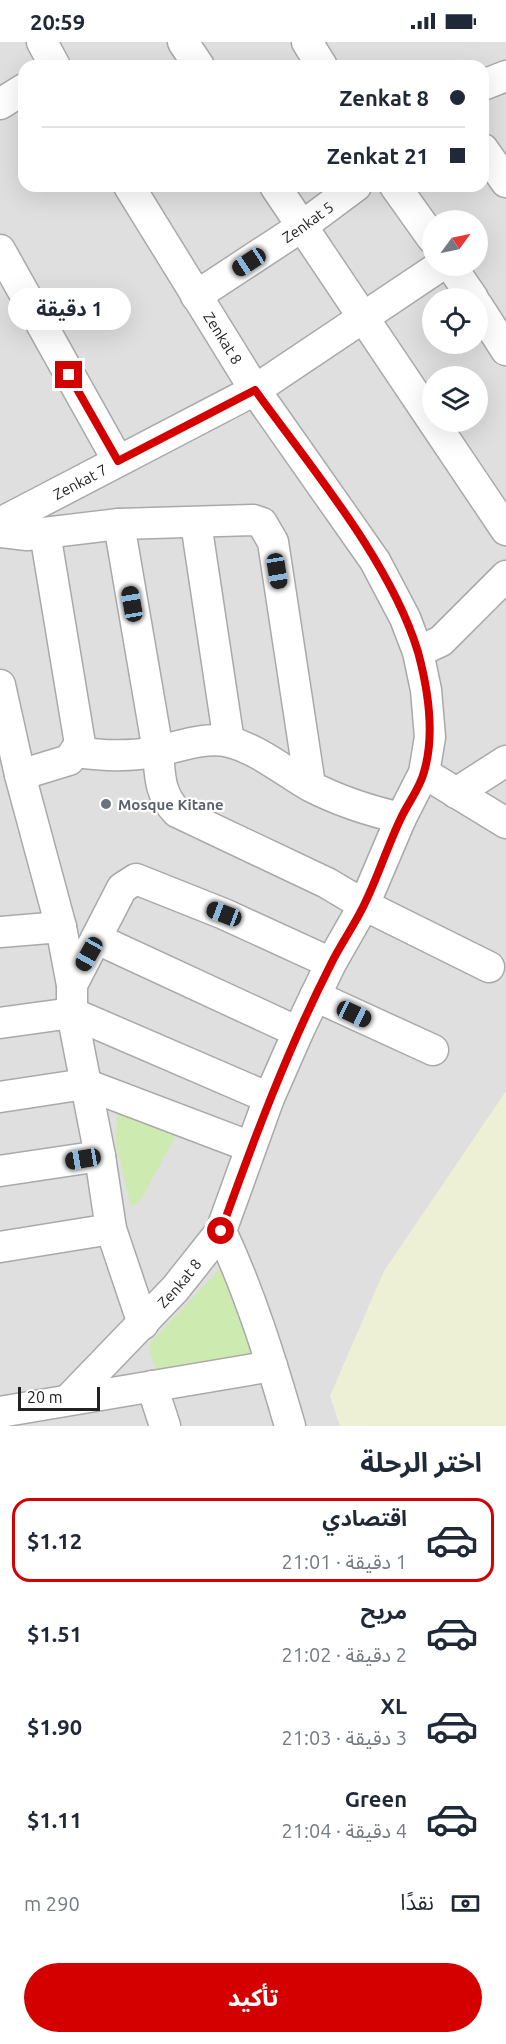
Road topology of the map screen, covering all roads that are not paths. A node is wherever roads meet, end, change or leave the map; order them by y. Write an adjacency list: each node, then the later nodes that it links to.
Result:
1 (42, 42): 4 (street)
2 (183, 42): 5 (street)
3 (307, 42): 6 (street)
4 (52, 60)
5 (195, 60)
6 (318, 60)
7 (506, 76): 8 (street)
8 (489, 83)
9 (18, 93): 10 (street)
10 (0, 104)
11 (133, 192): 19 (street, Zenkat 8)
12 (279, 192): 16 (street)
13 (348, 192): 16 (street, Zenkat 5)
14 (399, 192): 15 (street)
15 (422, 224)
16 (301, 227): 19 (street, Zenkat 5); 20 (street)
17 (0, 250): 24 (street)
18 (425, 276): 20 (street, Zenkat 7)
19 (196, 297): 23 (street, Zenkat 8)
20 (361, 318): 23 (street, Zenkat 7); 28 (street)
21 (488, 322): 22 (street)
22 (506, 350)
23 (255, 390): 24 (street, Zenkat 7); 31 (street, Zenkat 8)
24 (118, 461): 25 (street, Zenkat 7)
25 (2, 519): 29 (street)
26 (196, 523): 27 (street); 33 (street); 39 (street)
27 (119, 524): 29 (street); 34 (street)
28 (506, 530)
29 (45, 534): 35 (street)
30 (506, 576): 31 (street)
31 (417, 652): 37 (street, Zenkat 8)
32 (0, 685): 38 (street)
33 (229, 742): 34 (street); 39 (street)
34 (158, 751): 35 (street); 43 (street)
35 (76, 752): 38 (street)
36 (506, 761): 40 (street)
37 (424, 773): 40 (street); 41 (street, Zenkat 8)
38 (20, 775): 44 (street)
39 (310, 785): 41 (street)
40 (456, 793): 42 (street)
41 (401, 818): 43 (street, Zenkat 8)
42 (506, 823)
43 (364, 905): 47 (street, Zenkat 8); 48 (street)
44 (61, 927): 45 (street); 50 (street)
45 (0, 932)
46 (97, 939): 47 (street); 50 (street); 52 (street)
47 (331, 963): 49 (street, Zenkat 8)
48 (489, 967)
49 (315, 996): 52 (street, Zenkat 8); 53 (street)
50 (72, 999): 51 (street); 54 (street); 56 (street)
51 (0, 1023)
52 (298, 1032): 56 (street, Zenkat 8)
53 (433, 1050)
54 (85, 1084): 55 (street); 57 (street); 58 (street)
55 (0, 1097)
56 (268, 1098): 57 (street, Zenkat 8)
57 (251, 1147): 61 (street, Zenkat 8)
58 (100, 1156): 59 (street); 60 (street)
59 (0, 1171)
60 (111, 1229): 62 (street); 63 (street)
61 (221, 1231): 63 (street, Zenkat 8); 64 (street)
62 (0, 1246)
63 (143, 1324): 66 (street, Zenkat 8)
64 (272, 1366): 65 (street); 69 (street)
65 (152, 1386): 66 (street); 68 (street)
66 (69, 1399): 67 (street)
67 (0, 1412)
68 (165, 1426)
69 (290, 1426)

